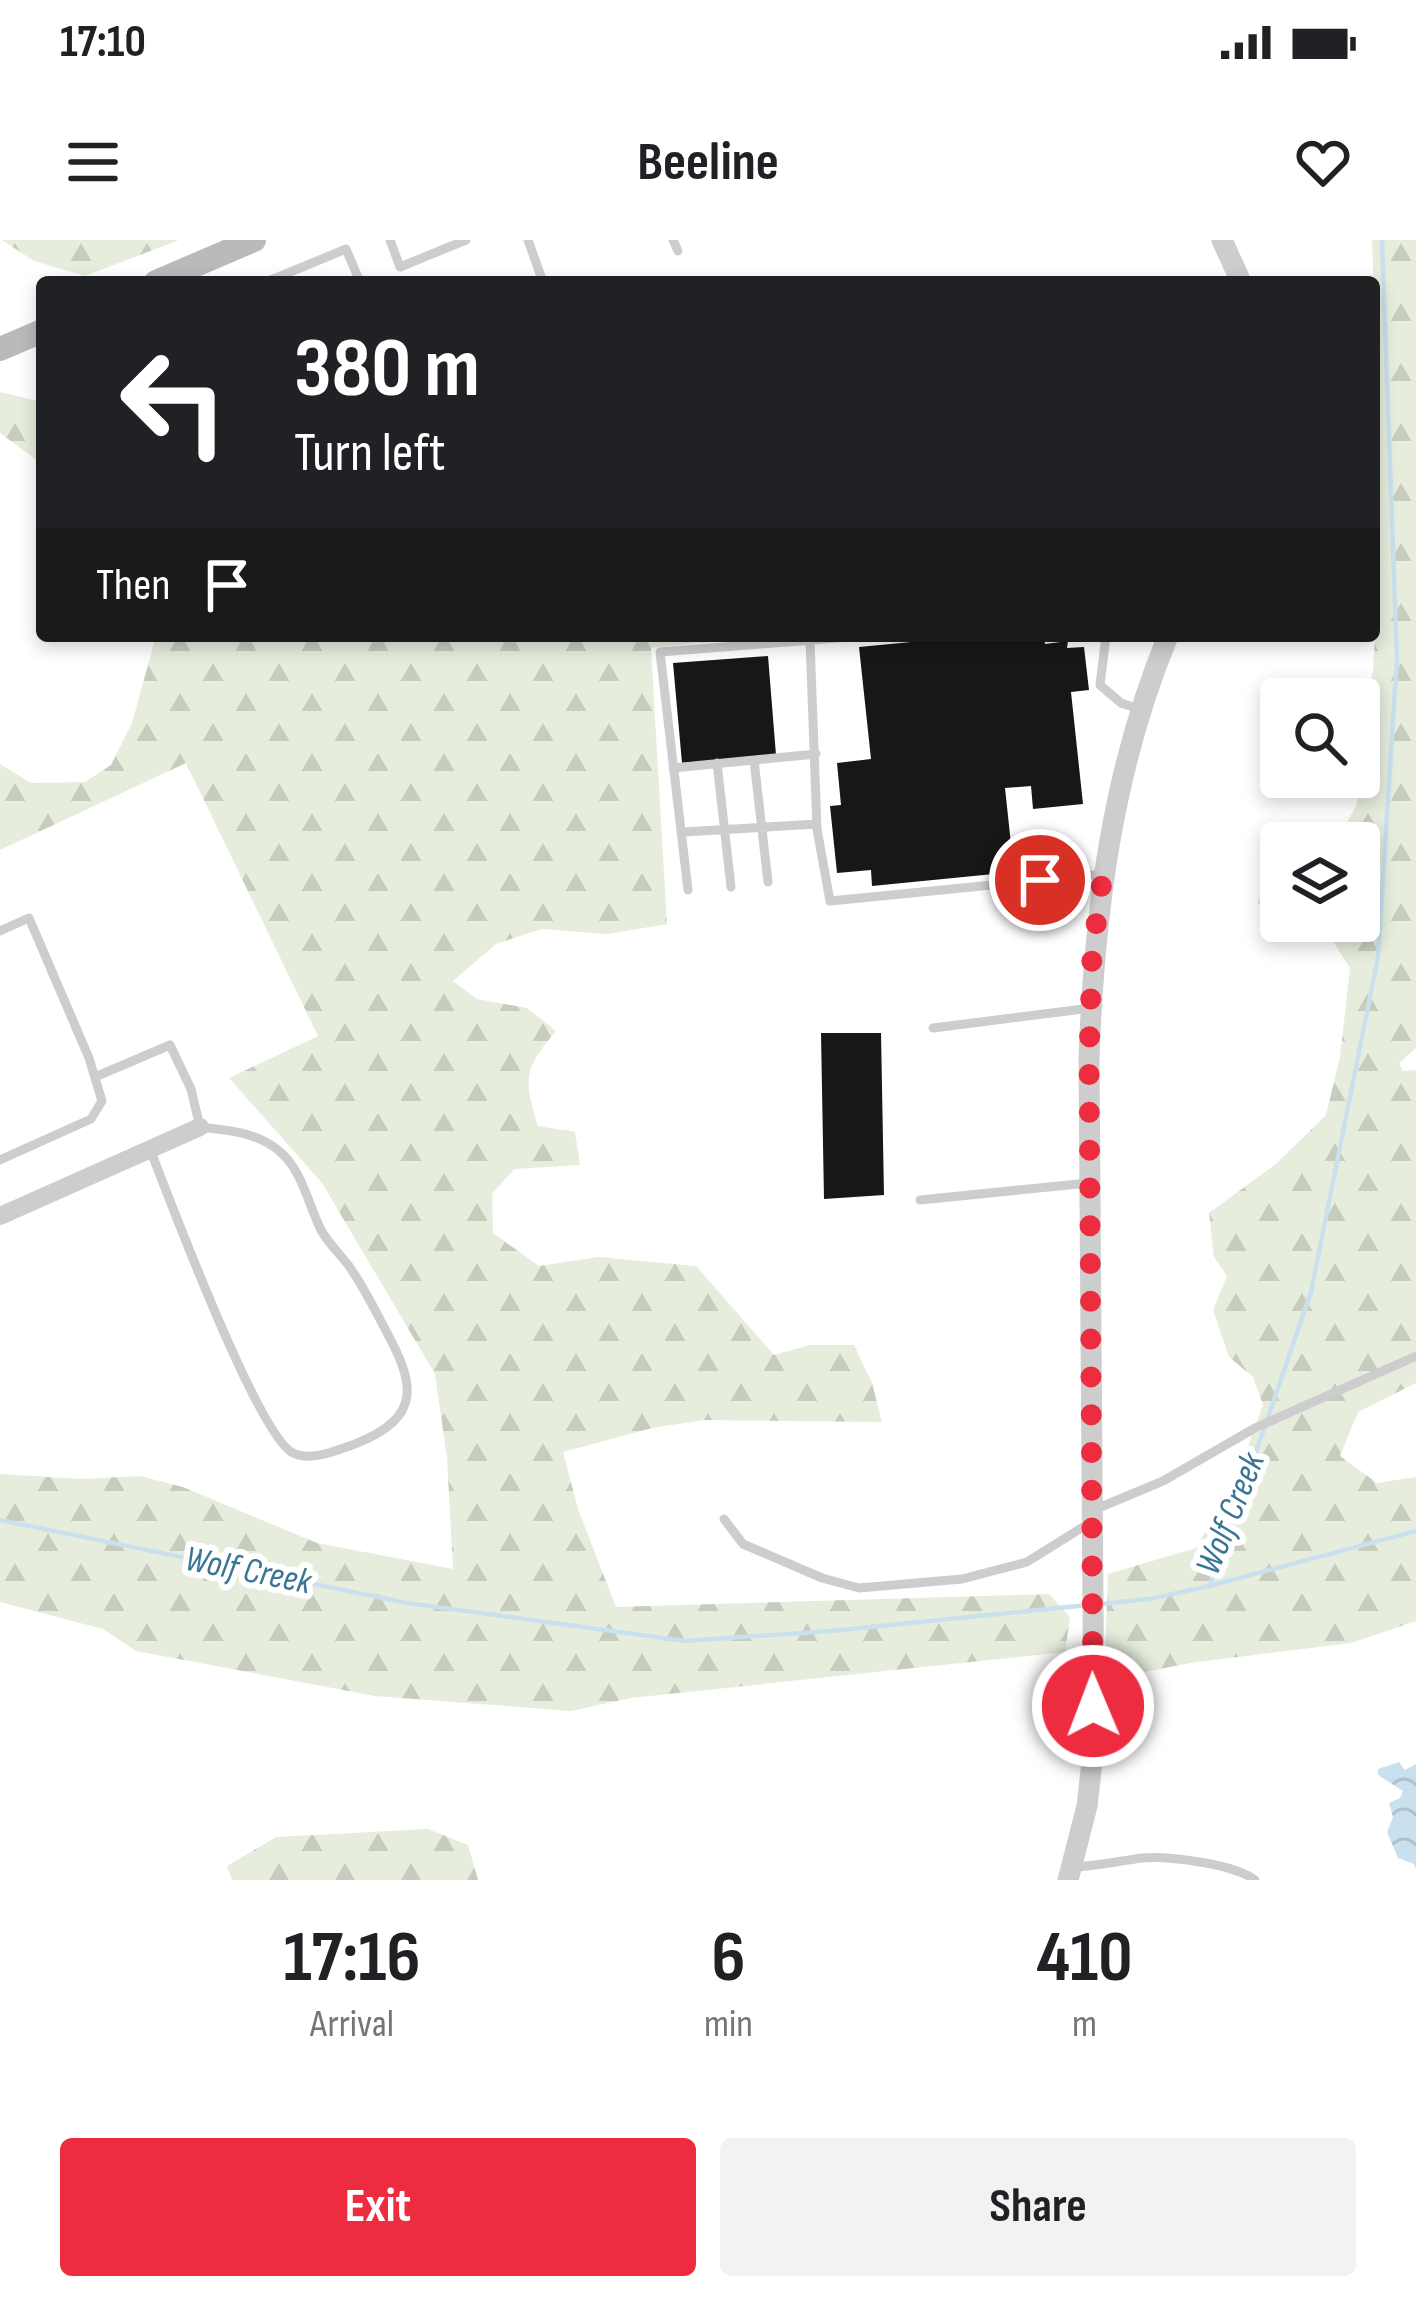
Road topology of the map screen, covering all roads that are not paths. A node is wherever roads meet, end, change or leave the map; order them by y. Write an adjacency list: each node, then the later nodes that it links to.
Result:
1 (254, 240): 7 (main road)
2 (390, 240): 6 (lane)
3 (466, 240): 6 (lane)
4 (528, 240): 11 (lane)
5 (1222, 240): 12 (street)
6 (400, 267): 10 (lane)
7 (170, 276)
8 (281, 276): 9 (lane)
9 (357, 276)
10 (404, 276)
11 (541, 276)
12 (1238, 276)
13 (36, 334): 14 (main road)
14 (0, 349)
15 (785, 642): 23 (lane)
16 (810, 642): 20 (lane)
17 (1105, 642): 19 (lane)
18 (1166, 642): 19 (street)
19 (1143, 710): 28 (street)
20 (816, 754): 21 (lane); 24 (lane)
21 (754, 760): 22 (lane); 25 (lane)
22 (717, 764): 23 (lane); 26 (lane)
23 (673, 768): 27 (lane)
24 (817, 824): 25 (lane); 28 (lane)
25 (762, 827): 26 (lane); 29 (lane)
26 (723, 830): 27 (lane); 30 (lane)
27 (683, 832): 31 (lane)
28 (1103, 874): 33 (street)
29 (768, 882)
30 (731, 886)
31 (688, 890)
32 (0, 931): 35 (lane)
33 (1090, 1008): 34 (lane); 39 (street)
34 (933, 1028)
35 (95, 1077): 36 (lane); 38 (lane)
36 (200, 1127): 37 (street); 37 (lane)
37 (150, 1149): 41 (street)
38 (0, 1160)
39 (1089, 1183): 40 (lane); 43 (street)
40 (920, 1200)
41 (0, 1216)
42 (1416, 1356): 43 (lane)
43 (1091, 1516): 44 (lane); 45 (street)
44 (724, 1519)
45 (1070, 1874): 46 (lane)
46 (1255, 1880)

